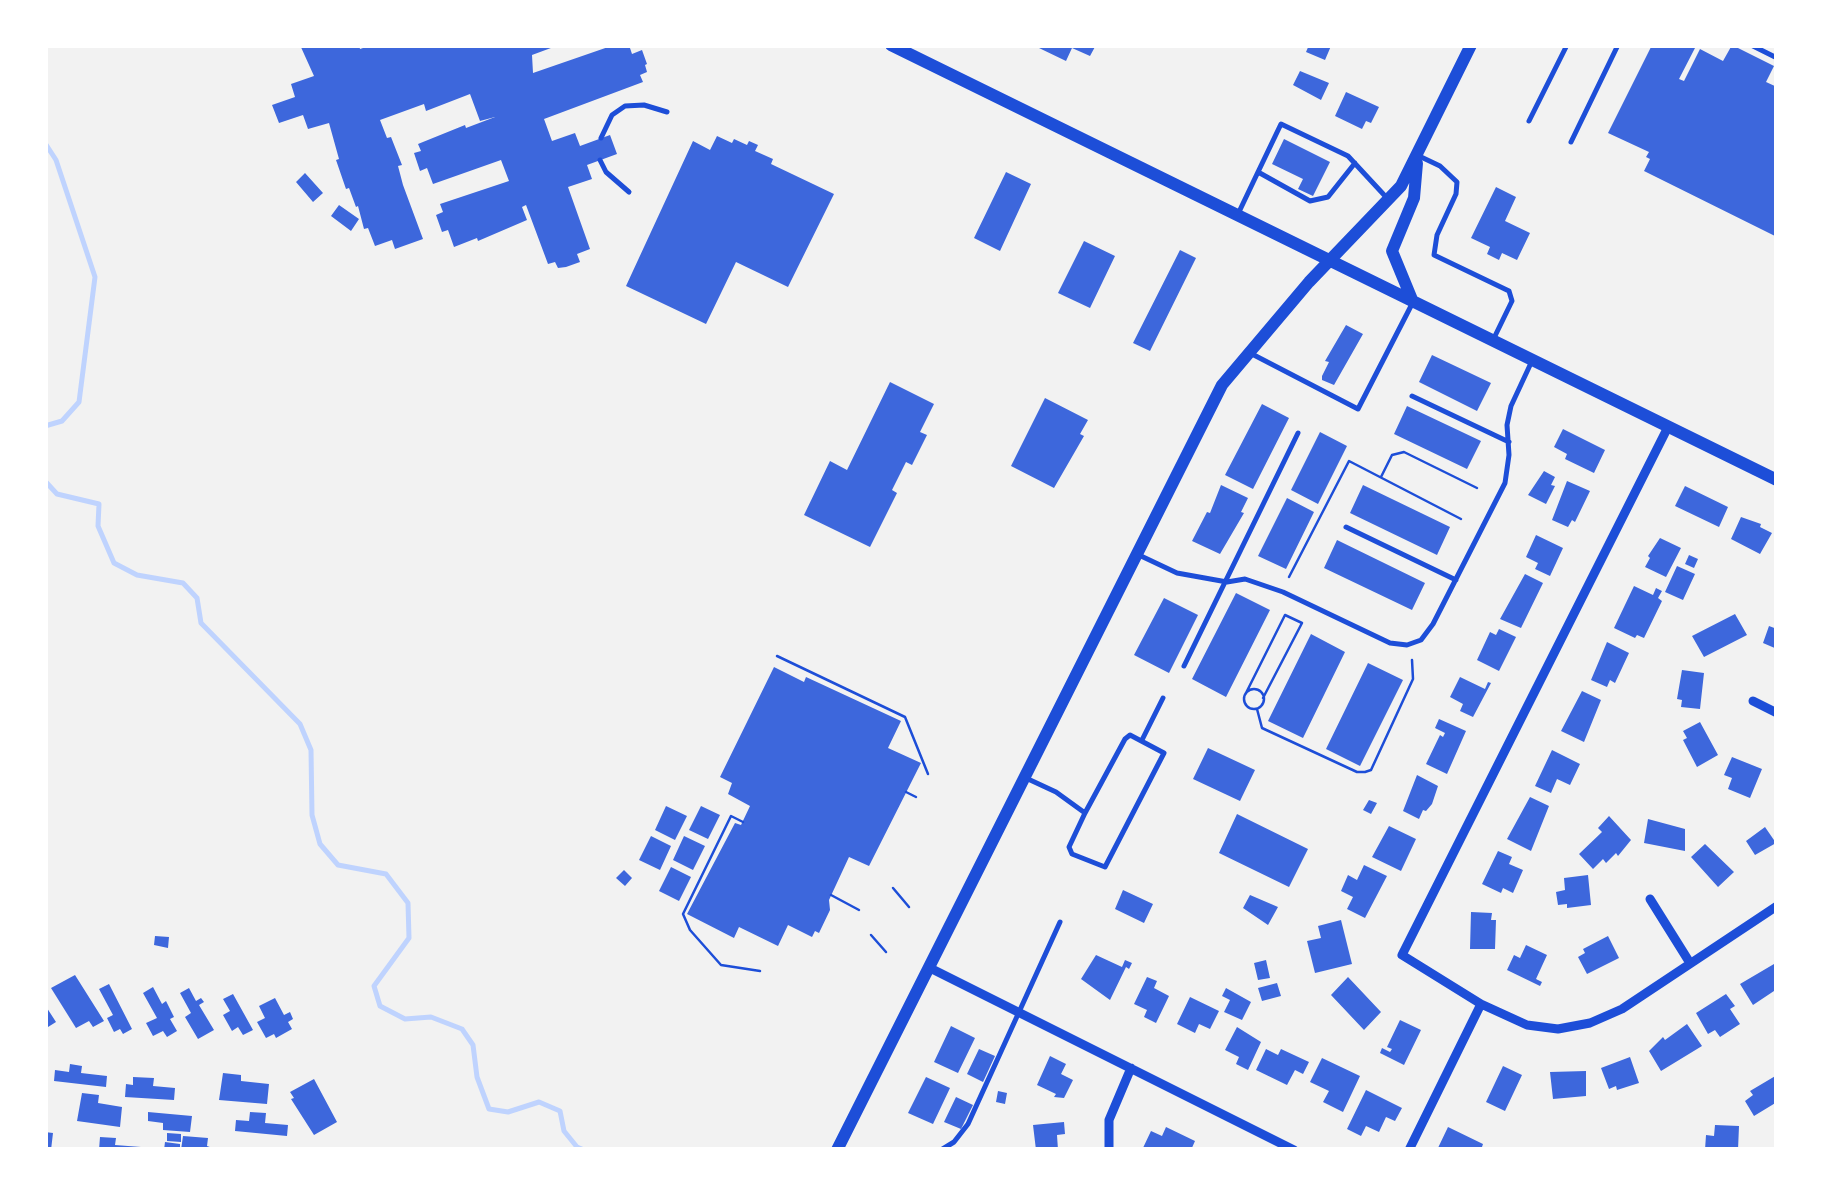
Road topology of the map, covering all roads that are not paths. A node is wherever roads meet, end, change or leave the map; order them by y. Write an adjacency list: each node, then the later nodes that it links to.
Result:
1 (890, 45): 17 (main road)
2 (1471, 45): 11 (main road)
3 (1567, 45): 8 (lane)
4 (1618, 45): 10 (lane)
5 (1751, 45): 6 (lane)
6 (1777, 58)
7 (667, 112): 9 (lane)
8 (1529, 121)
9 (601, 138)
10 (1571, 142)
11 (1418, 155): 16 (main road); 19 (main road); 20 (lane)
12 (600, 160): 15 (lane)
13 (1355, 164): 14 (lane); 14 (lane); 16 (lane)
14 (1258, 172): 17 (lane)
15 (629, 192)
16 (1388, 200): 18 (main road)
17 (1237, 216): 18 (main road)
18 (1329, 260): 19 (main road); 21 (main road)
19 (1413, 302): 20 (main road); 21 (lane)
20 (1492, 340): 22 (main road)
21 (1248, 352): 29 (main road)
22 (1533, 360): 24 (main road); 26 (lane)
23 (1412, 396): 26 (lane)
24 (1668, 427): 27 (main road); 44 (street)
25 (1298, 433): 31 (lane)
26 (1509, 442): 30 (lane)
27 (1777, 480)
28 (1346, 527): 30 (lane)
29 (1137, 554): 31 (lane); 37 (main road)
30 (1456, 580): 31 (lane)
31 (1226, 582): 32 (lane)
32 (1184, 666)
33 (1163, 698): 36 (lane)
34 (1753, 701): 35 (street)
35 (1777, 713)
36 (1142, 740): 38 (lane); 38 (lane)
37 (1025, 777): 38 (lane); 43 (main road)
38 (1085, 812)
39 (1650, 898): 42 (street)
40 (1777, 906): 42 (street)
41 (1060, 922): 45 (lane)
42 (1690, 963): 44 (street)
43 (930, 968): 45 (street); 47 (main road)
44 (1480, 1004): 51 (street)
45 (1018, 1011): 46 (street); 48 (lane)
46 (1131, 1068): 49 (street); 50 (street)
47 (843, 1148)
48 (941, 1150)
49 (1110, 1150)
50 (1294, 1150)
51 (1409, 1150)

